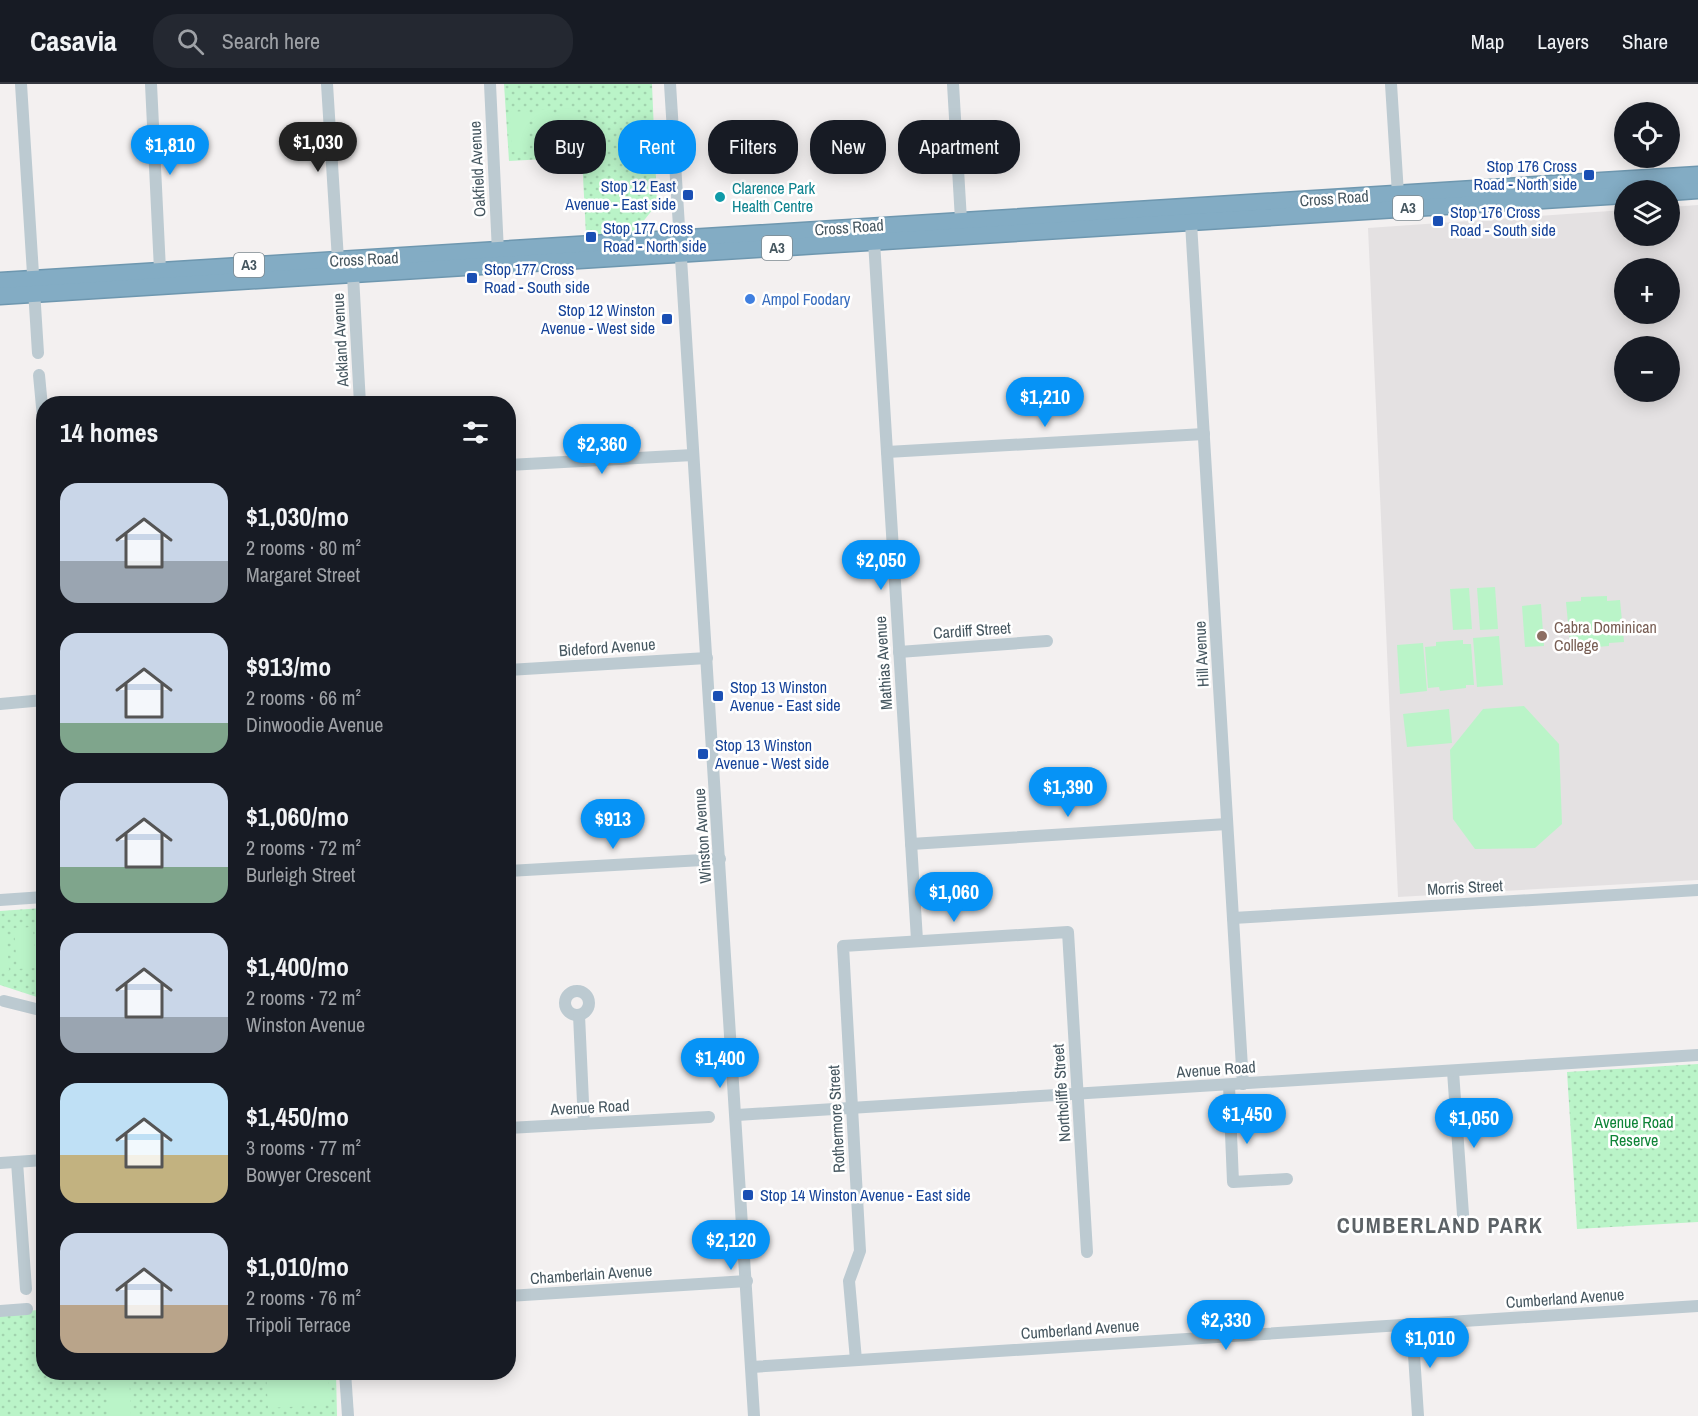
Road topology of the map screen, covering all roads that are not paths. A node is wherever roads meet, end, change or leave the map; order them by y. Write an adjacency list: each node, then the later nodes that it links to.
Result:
1 (21, 84): 24 (street)
2 (151, 84): 22 (street)
3 (327, 84): 19 (street)
4 (490, 84): 18 (street, Oakfield Avenue)
5 (670, 84): 16 (street, Winston Avenue)
6 (953, 84): 14 (street)
7 (1391, 84): 12 (street)
8 (1698, 175): 12 (highway, Cross Road / A3)
9 (1698, 190): 10 (highway)
10 (1680, 191)
11 (1614, 195): 12 (highway, Cross Road / A3)
12 (1398, 201): 13 (highway, Cross Road / A3)
13 (1191, 215): 14 (highway, Cross Road / A3); 30 (street, Hill Avenue)
14 (962, 228): 15 (highway, Cross Road / A3)
15 (874, 233): 16 (highway, Cross Road / A3); 31 (street, Mathias Avenue)
16 (679, 247): 18 (highway, Cross Road / A3); 32 (street, Winston Avenue)
17 (362, 259): 18 (highway, Cross Road / A3); 19 (highway, Cross Road / A3); 20 (highway)
18 (499, 259): 20 (highway, Cross Road / A3)
19 (338, 260): 20 (highway); 21 (highway); 22 (highway, Cross Road / A3)
20 (353, 275): 21 (highway, Cross Road / A3); 29 (street, Ackland Avenue)
21 (326, 276): 22 (highway, Cross Road / A3)
22 (161, 278): 24 (highway, Cross Road / A3)
23 (0, 281): 24 (highway, Cross Road / A3)
24 (34, 286): 25 (highway, Cross Road / A3); 26 (street)
25 (0, 296)
26 (38, 353)
27 (39, 375): 28 (street)
28 (41, 396)
29 (360, 396)
30 (1204, 434): 31 (street); 40 (street, Hill Avenue)
31 (887, 452): 35 (street, Mathias Avenue)
32 (693, 455): 33 (street); 36 (street, Winston Avenue)
33 (516, 465)
34 (1047, 641): 35 (street, Cardiff Street)
35 (899, 652): 41 (street, Mathias Avenue)
36 (707, 658): 37 (street, Bideford Avenue); 42 (street, Winston Avenue)
37 (516, 670)
38 (36, 701): 39 (street)
39 (0, 704)
40 (1227, 824): 41 (street); 47 (street, Hill Avenue)
41 (911, 844): 48 (street, Mathias Avenue)
42 (720, 859): 43 (street); 58 (street, Winston Avenue)
43 (516, 871)
44 (1698, 890): 47 (street, Morris Street)
45 (36, 898): 46 (street)
46 (0, 900)
47 (1233, 918): 54 (street, Hill Avenue)
48 (917, 940): 56 (street, Northcliffe Street); 57 (street, Rothermore Street)
49 (4, 1001): 50 (street)
50 (36, 1009)
51 (579, 1015): 60 (street)
52 (1698, 1055): 53 (street, Avenue Road)
53 (1453, 1071): 54 (street, Avenue Road); 66 (street)
54 (1243, 1084): 55 (street, Avenue Road)
55 (1229, 1085): 56 (street, Avenue Road); 65 (street)
56 (1078, 1095): 57 (street, Avenue Road); 67 (street, Northcliffe Street)
57 (852, 1107): 58 (street, Avenue Road); 75 (street, Rothermore Street)
58 (737, 1115): 68 (street, Winston Avenue)
59 (709, 1117): 60 (street, Avenue Road)
60 (584, 1124): 61 (street, Avenue Road)
61 (516, 1128)
62 (36, 1161): 63 (street)
63 (17, 1162): 64 (street); 69 (street)
64 (0, 1163)
65 (1287, 1179)
66 (1464, 1229)
67 (1087, 1252)
68 (747, 1281): 70 (street, Chamberlain Avenue); 76 (street, Winston Avenue)
69 (26, 1289)
70 (516, 1295)
71 (1698, 1306): 74 (street, Cumberland Avenue)
72 (27, 1309): 73 (street)
73 (0, 1311)
74 (1412, 1324): 75 (street, Cumberland Avenue); 80 (street)
75 (856, 1360): 76 (street, Cumberland Avenue)
76 (752, 1367): 79 (street, Winston Avenue)
77 (346, 1380): 78 (street)
78 (348, 1416)
79 (754, 1416)
80 (1418, 1416)

